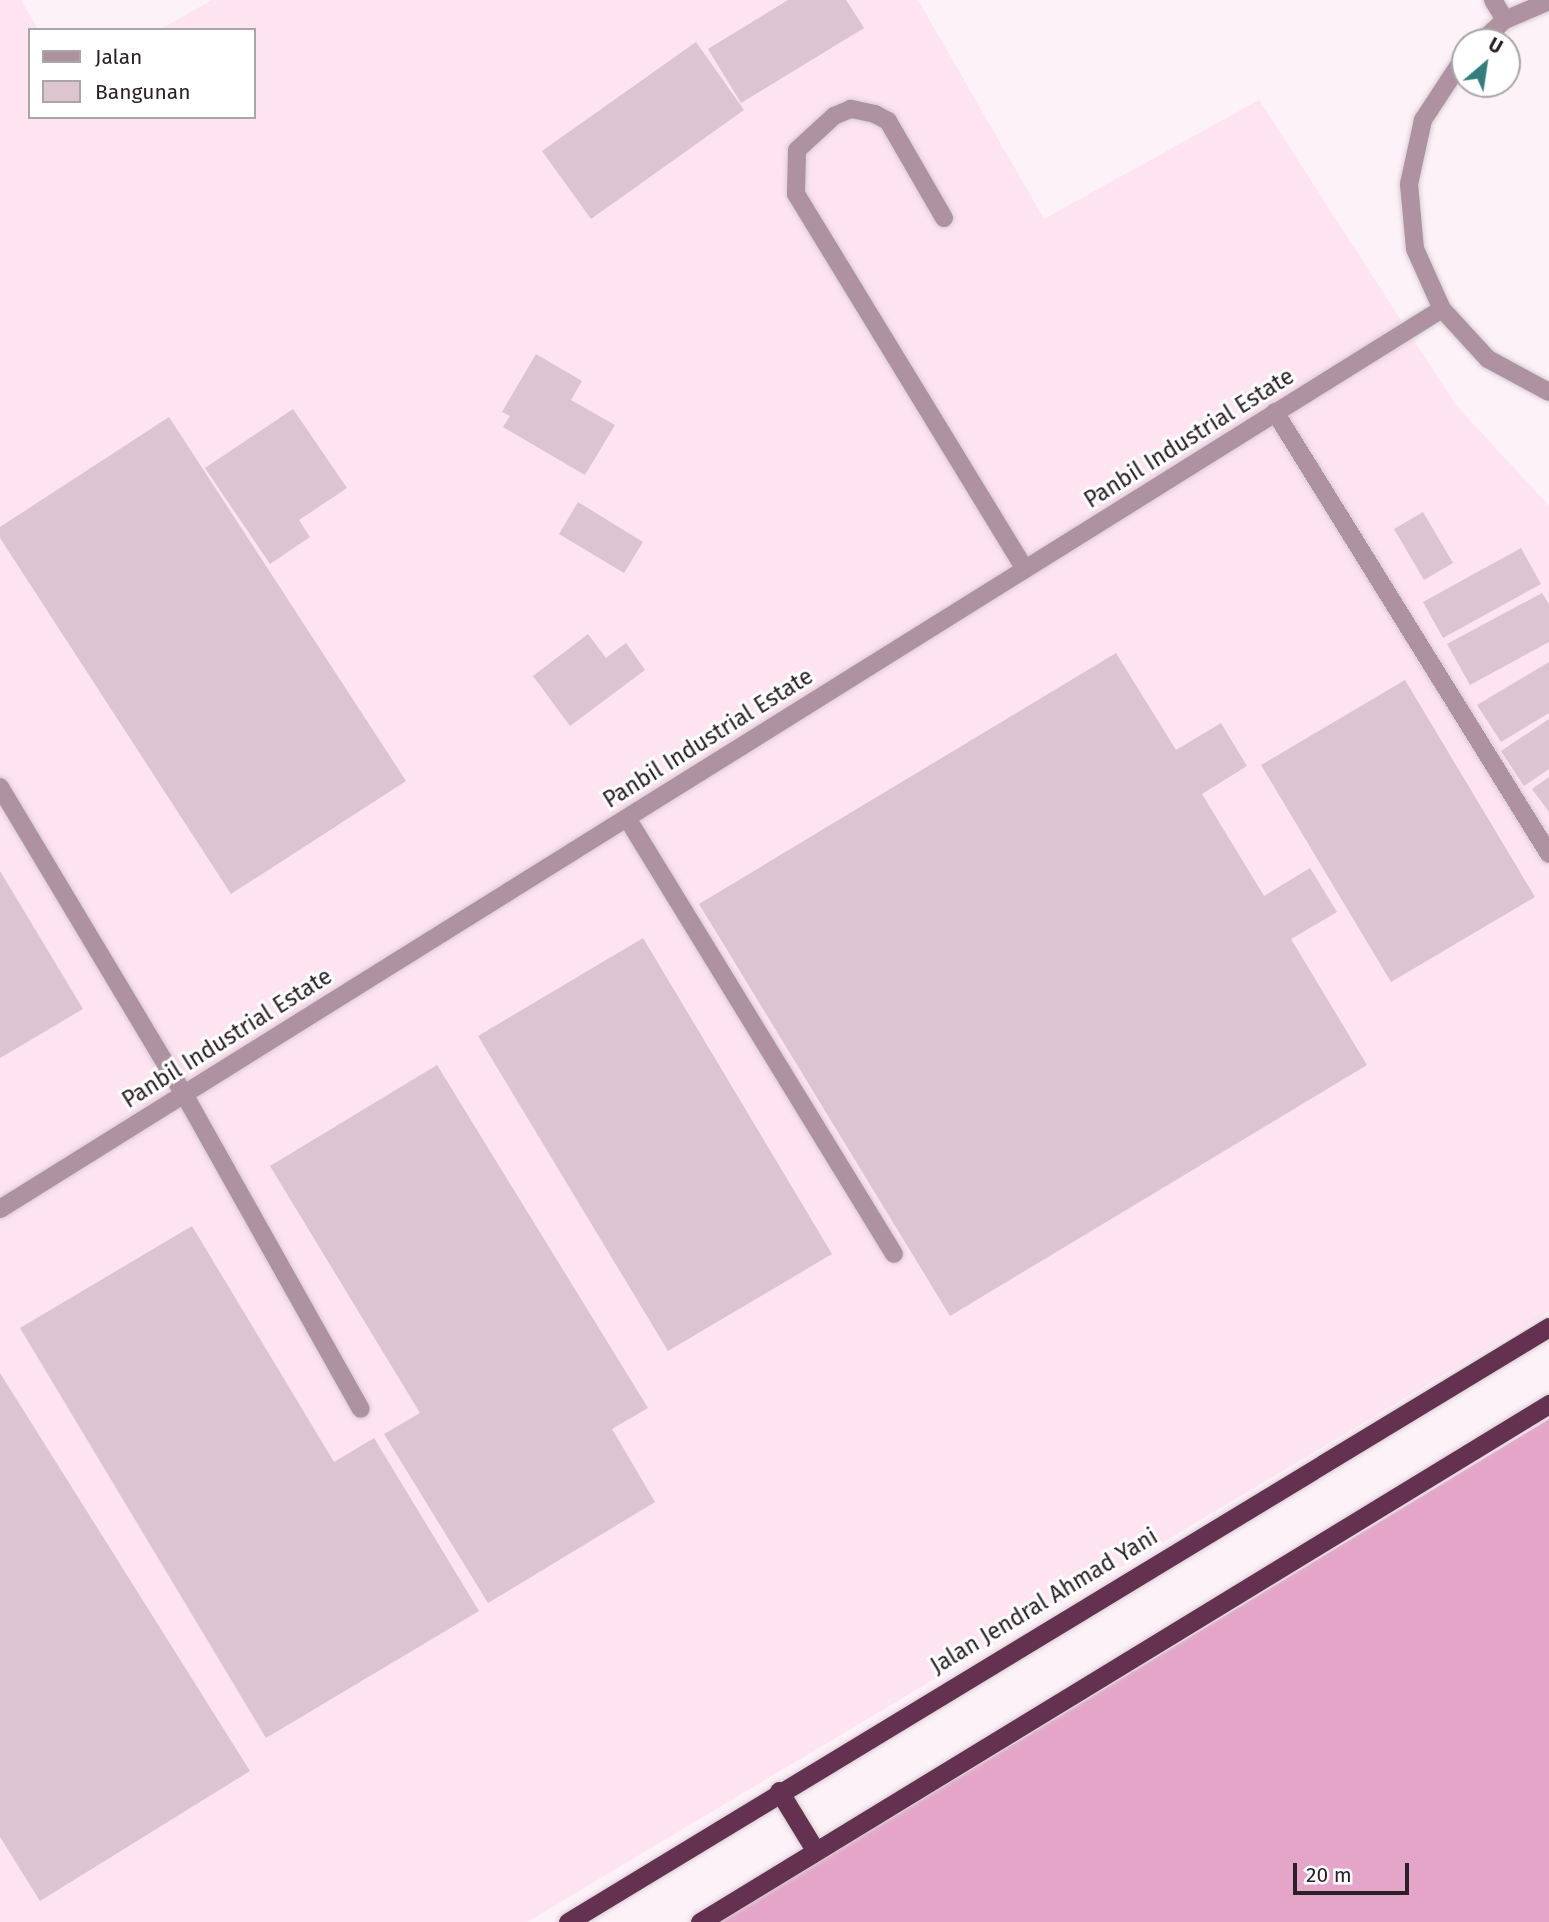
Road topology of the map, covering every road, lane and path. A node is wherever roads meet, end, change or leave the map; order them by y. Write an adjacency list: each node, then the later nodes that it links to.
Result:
1 (1493, 0): 3 (street)
2 (1549, 1): 3 (street)
3 (1505, 20): 4 (street)
4 (1496, 28)
5 (1451, 77): 7 (street)
6 (944, 218): 10 (street)
7 (1442, 309): 8 (street); 9 (street, Panbil Industrial Estate)
8 (1549, 392)
9 (1275, 412): 10 (street, Panbil Industrial Estate); 13 (street)
10 (1025, 569): 12 (street, Panbil Industrial Estate)
11 (0, 787): 14 (street)
12 (627, 818): 14 (street, Panbil Industrial Estate); 16 (street)
13 (1549, 854)
14 (184, 1094): 15 (street, Panbil Industrial Estate); 19 (street)
15 (0, 1209)
16 (894, 1254)
17 (1549, 1327): 20 (highway, Jalan Jendral Ahmad Yani)
18 (1549, 1404): 21 (highway)
19 (361, 1409)
20 (779, 1791): 21 (highway); 22 (highway, Jalan Jendral Ahmad Yani)
21 (815, 1850): 23 (highway)
22 (568, 1922)
23 (700, 1922)

